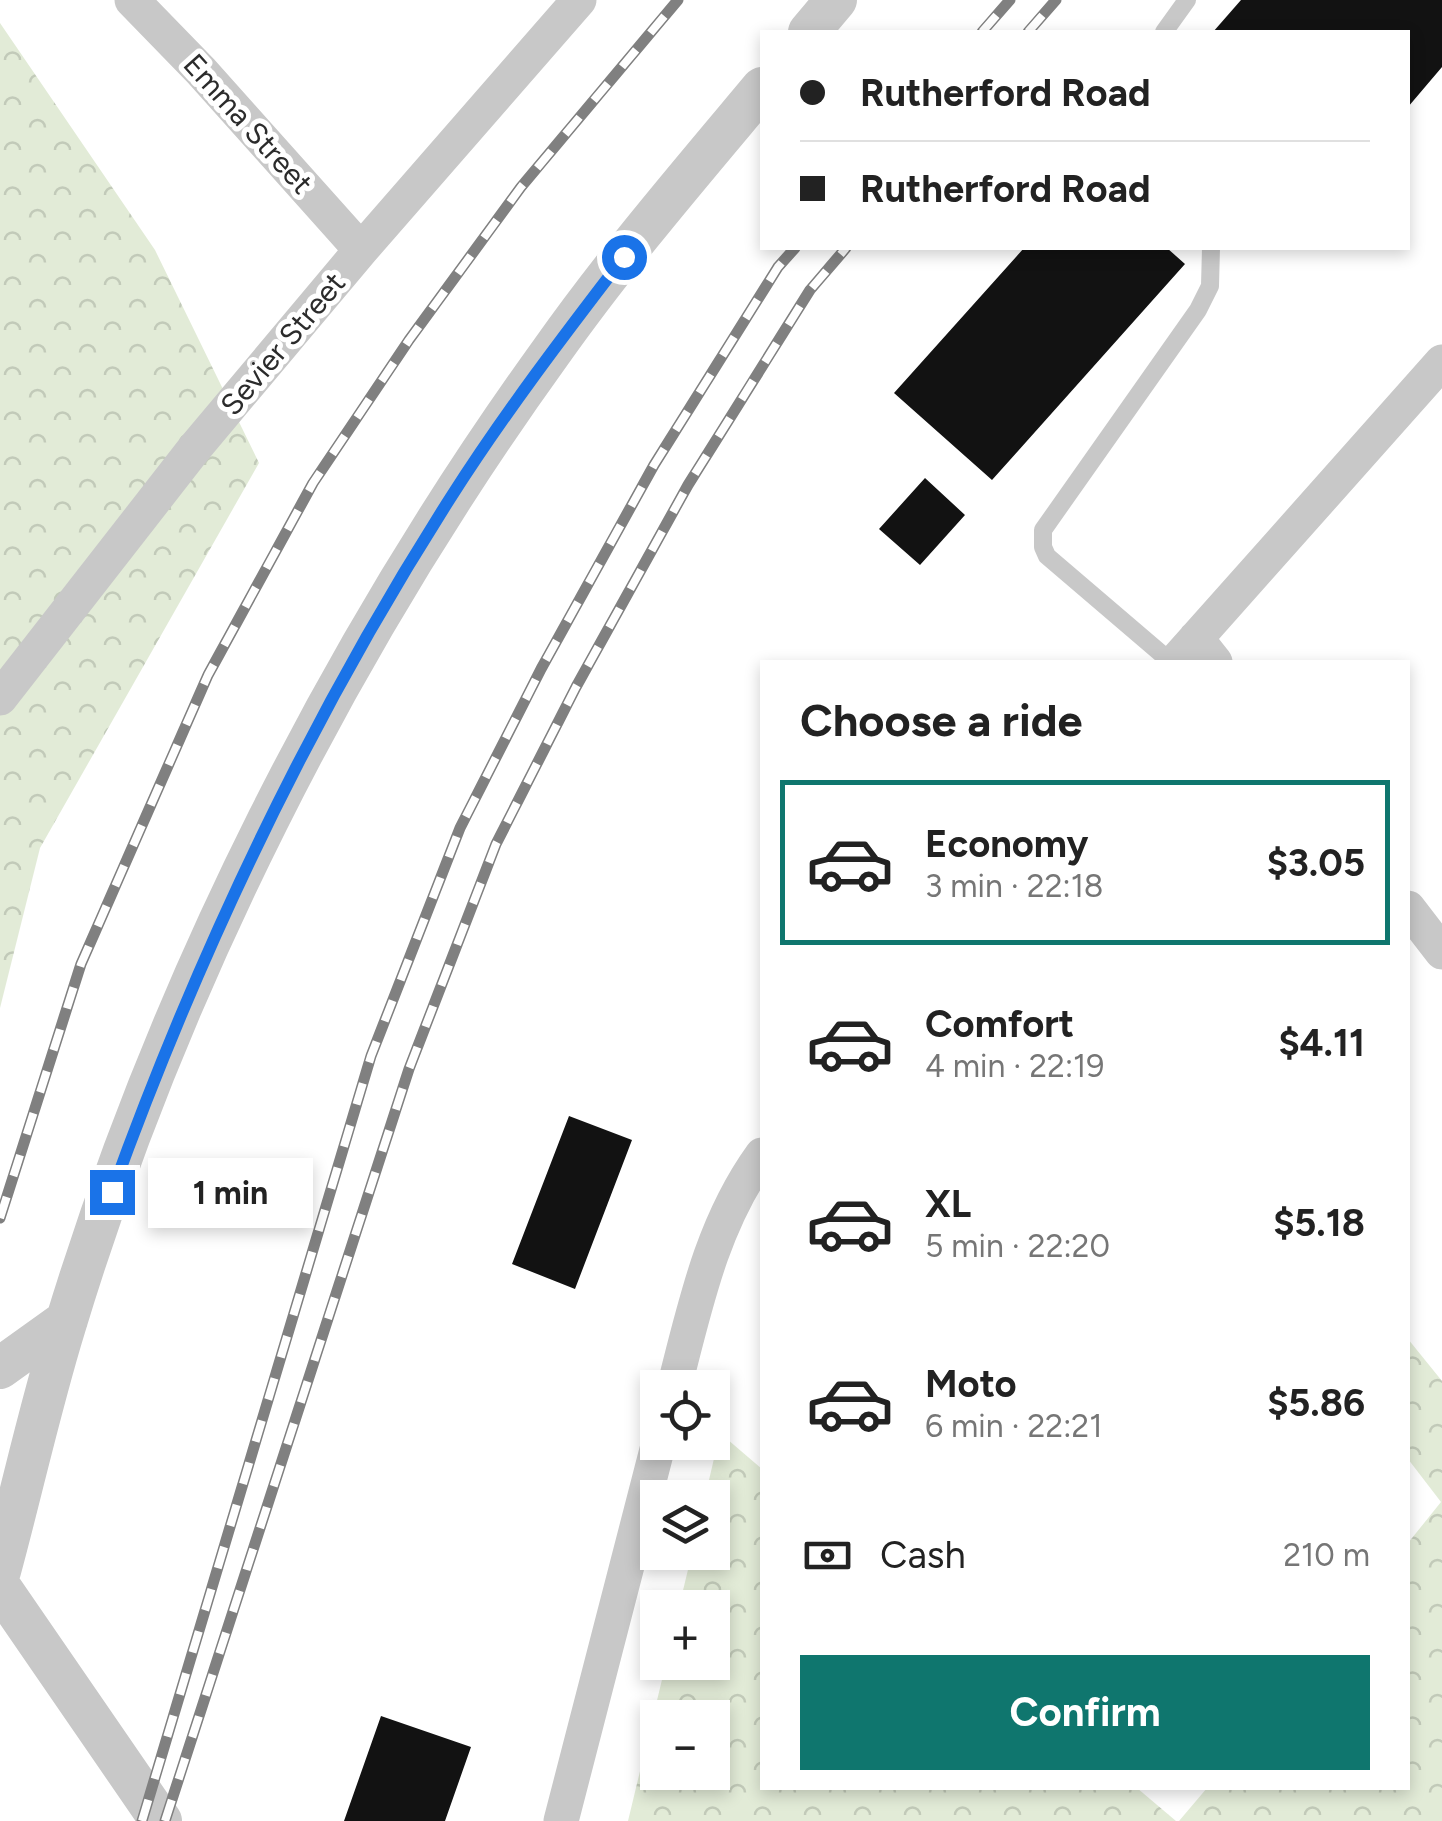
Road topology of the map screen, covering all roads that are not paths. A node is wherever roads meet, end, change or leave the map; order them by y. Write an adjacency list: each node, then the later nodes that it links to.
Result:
1 (132, 0): 8 (street, Emma Street)
2 (578, 0): 8 (street, Sevier Street)
3 (836, 0): 5 (street)
4 (1187, 0): 6 (lane)
5 (811, 30)
6 (1165, 30)
7 (760, 90): 16 (street)
8 (361, 250): 12 (street, Sevier Street)
9 (1210, 250): 11 (lane)
10 (1442, 362): 11 (street)
11 (1189, 656)
12 (0, 698)
13 (1410, 911): 14 (street)
14 (1442, 952)
15 (760, 1158): 18 (street)
16 (67, 1320): 17 (street); 20 (street)
17 (0, 1368)
18 (679, 1370)
19 (654, 1460): 23 (street)
20 (0, 1572)
21 (0, 1587): 22 (street)
22 (161, 1821)
23 (561, 1821)

